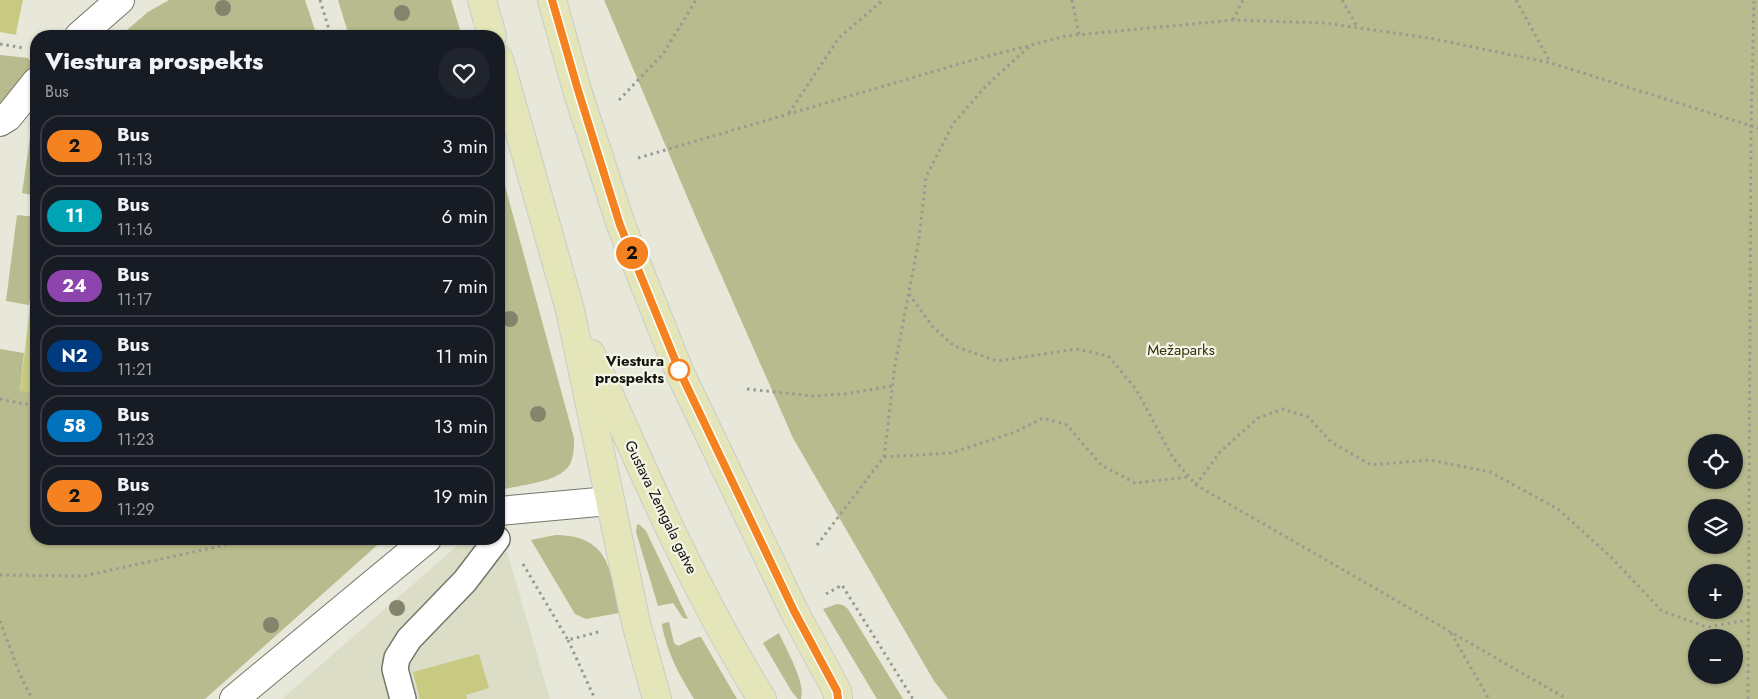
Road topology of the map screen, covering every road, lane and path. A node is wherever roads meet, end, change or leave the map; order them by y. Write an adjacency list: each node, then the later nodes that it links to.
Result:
1 (120, 0): 14 (street)
2 (320, 0): 15 (path)
3 (482, 0): 16 (main road)
4 (552, 0): 51 (main road)
5 (696, 0): 24 (path)
6 (883, 0): 25 (path)
7 (1072, 0): 17 (path)
8 (1243, 0): 12 (path)
9 (1342, 0): 13 (path)
10 (1516, 0): 21 (path)
11 (1754, 0): 27 (path)
12 (1233, 20): 13 (path); 17 (path)
13 (1358, 28): 21 (path)
14 (86, 30)
15 (329, 30)
16 (490, 30)
17 (1079, 35): 19 (path)
18 (0, 44): 20 (path)
19 (1031, 45): 25 (path); 30 (path)
20 (27, 49)
21 (1551, 63): 27 (path)
22 (505, 80): 31 (main road)
23 (30, 90): 26 (street)
24 (619, 101)
25 (788, 114): 29 (path)
26 (0, 122)
27 (1751, 126): 28 (path); 48 (path)
28 (1758, 128)
29 (637, 158)
30 (909, 294): 32 (path); 37 (path)
31 (570, 310): 39 (main road); 57 (main road, Gustava Zemgala gatve)
32 (892, 386): 33 (path); 36 (path)
33 (747, 389)
34 (0, 399): 35 (path)
35 (30, 405)
36 (884, 457): 37 (path); 44 (path)
37 (1189, 477): 38 (path)
38 (1196, 485): 48 (path); 49 (path)
39 (609, 501): 40 (street); 56 (main road)
40 (507, 510)
41 (225, 545): 45 (path)
42 (420, 545): 53 (street)
43 (493, 545): 54 (lane)
44 (817, 545)
45 (0, 575)
46 (842, 586): 58 (path)
47 (0, 620): 52 (path)
48 (1749, 620): 61 (path)
49 (1450, 632): 59 (path); 60 (path)
50 (568, 640): 55 (path)
51 (839, 696)
52 (32, 699)
53 (234, 699)
54 (403, 699)
55 (595, 699)
56 (658, 699)
57 (762, 699)
58 (913, 699)
59 (1489, 699)
60 (1567, 699)
61 (1748, 699)

